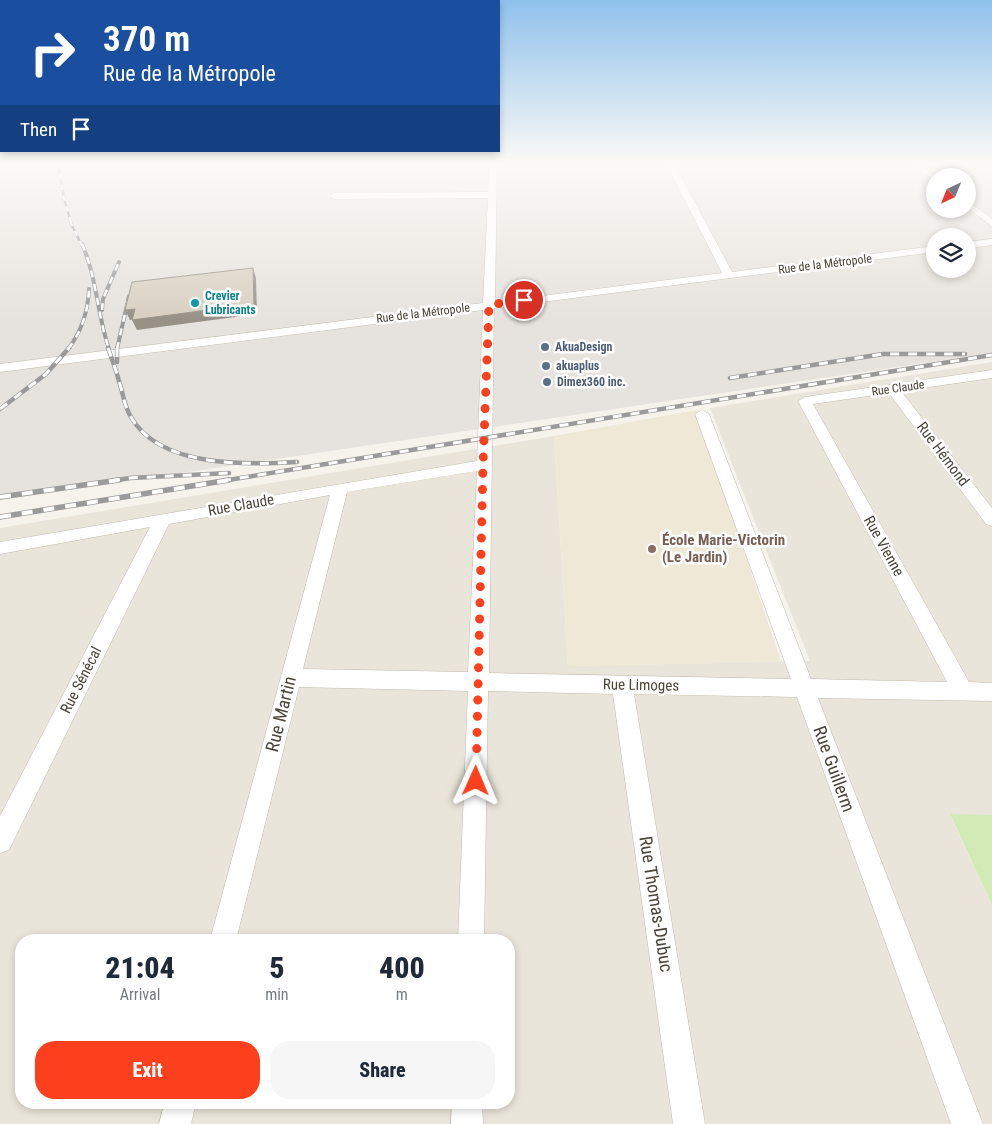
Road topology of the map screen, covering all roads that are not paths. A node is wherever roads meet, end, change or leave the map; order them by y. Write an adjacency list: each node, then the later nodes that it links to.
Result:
1 (491, 215): 7 (street)
2 (697, 215): 6 (street)
3 (992, 242): 4 (street)
4 (976, 244)
5 (926, 251): 6 (street, Rue de la Métropole)
6 (729, 276): 7 (street, Rue de la Métropole)
7 (489, 305): 8 (street, Rue de la Métropole); 13 (street)
8 (0, 368)
9 (992, 374): 10 (street, Rue Claude)
10 (893, 389): 11 (street, Rue Claude); 16 (street, Rue Hémond)
11 (805, 401): 22 (street, Rue Vienne)
12 (702, 414): 21 (street, Rue Guillerm)
13 (483, 465): 14 (street, Rue Claude); 19 (street)
14 (340, 488): 15 (street, Rue Claude); 18 (street, Rue Martin)
15 (163, 520): 17 (street, Rue Claude); 24 (street, Rue Sénécal)
16 (992, 520)
17 (0, 548)
18 (290, 678): 19 (street, Rue Limoges); 25 (street, Rue Martin)
19 (478, 682): 20 (street, Rue Limoges); 26 (street)
20 (622, 684): 21 (street, Rue Limoges); 31 (street, Rue Thomas-Dubuc)
21 (804, 688): 22 (street, Rue Limoges); 32 (street, Rue Guillerm)
22 (963, 691): 23 (street, Rue Limoges)
23 (992, 692)
24 (0, 841)
25 (225, 934)
26 (472, 934)
27 (179, 1109): 29 (street)
28 (467, 1109): 30 (street)
29 (176, 1124)
30 (467, 1124)
31 (689, 1124)
32 (967, 1124)

